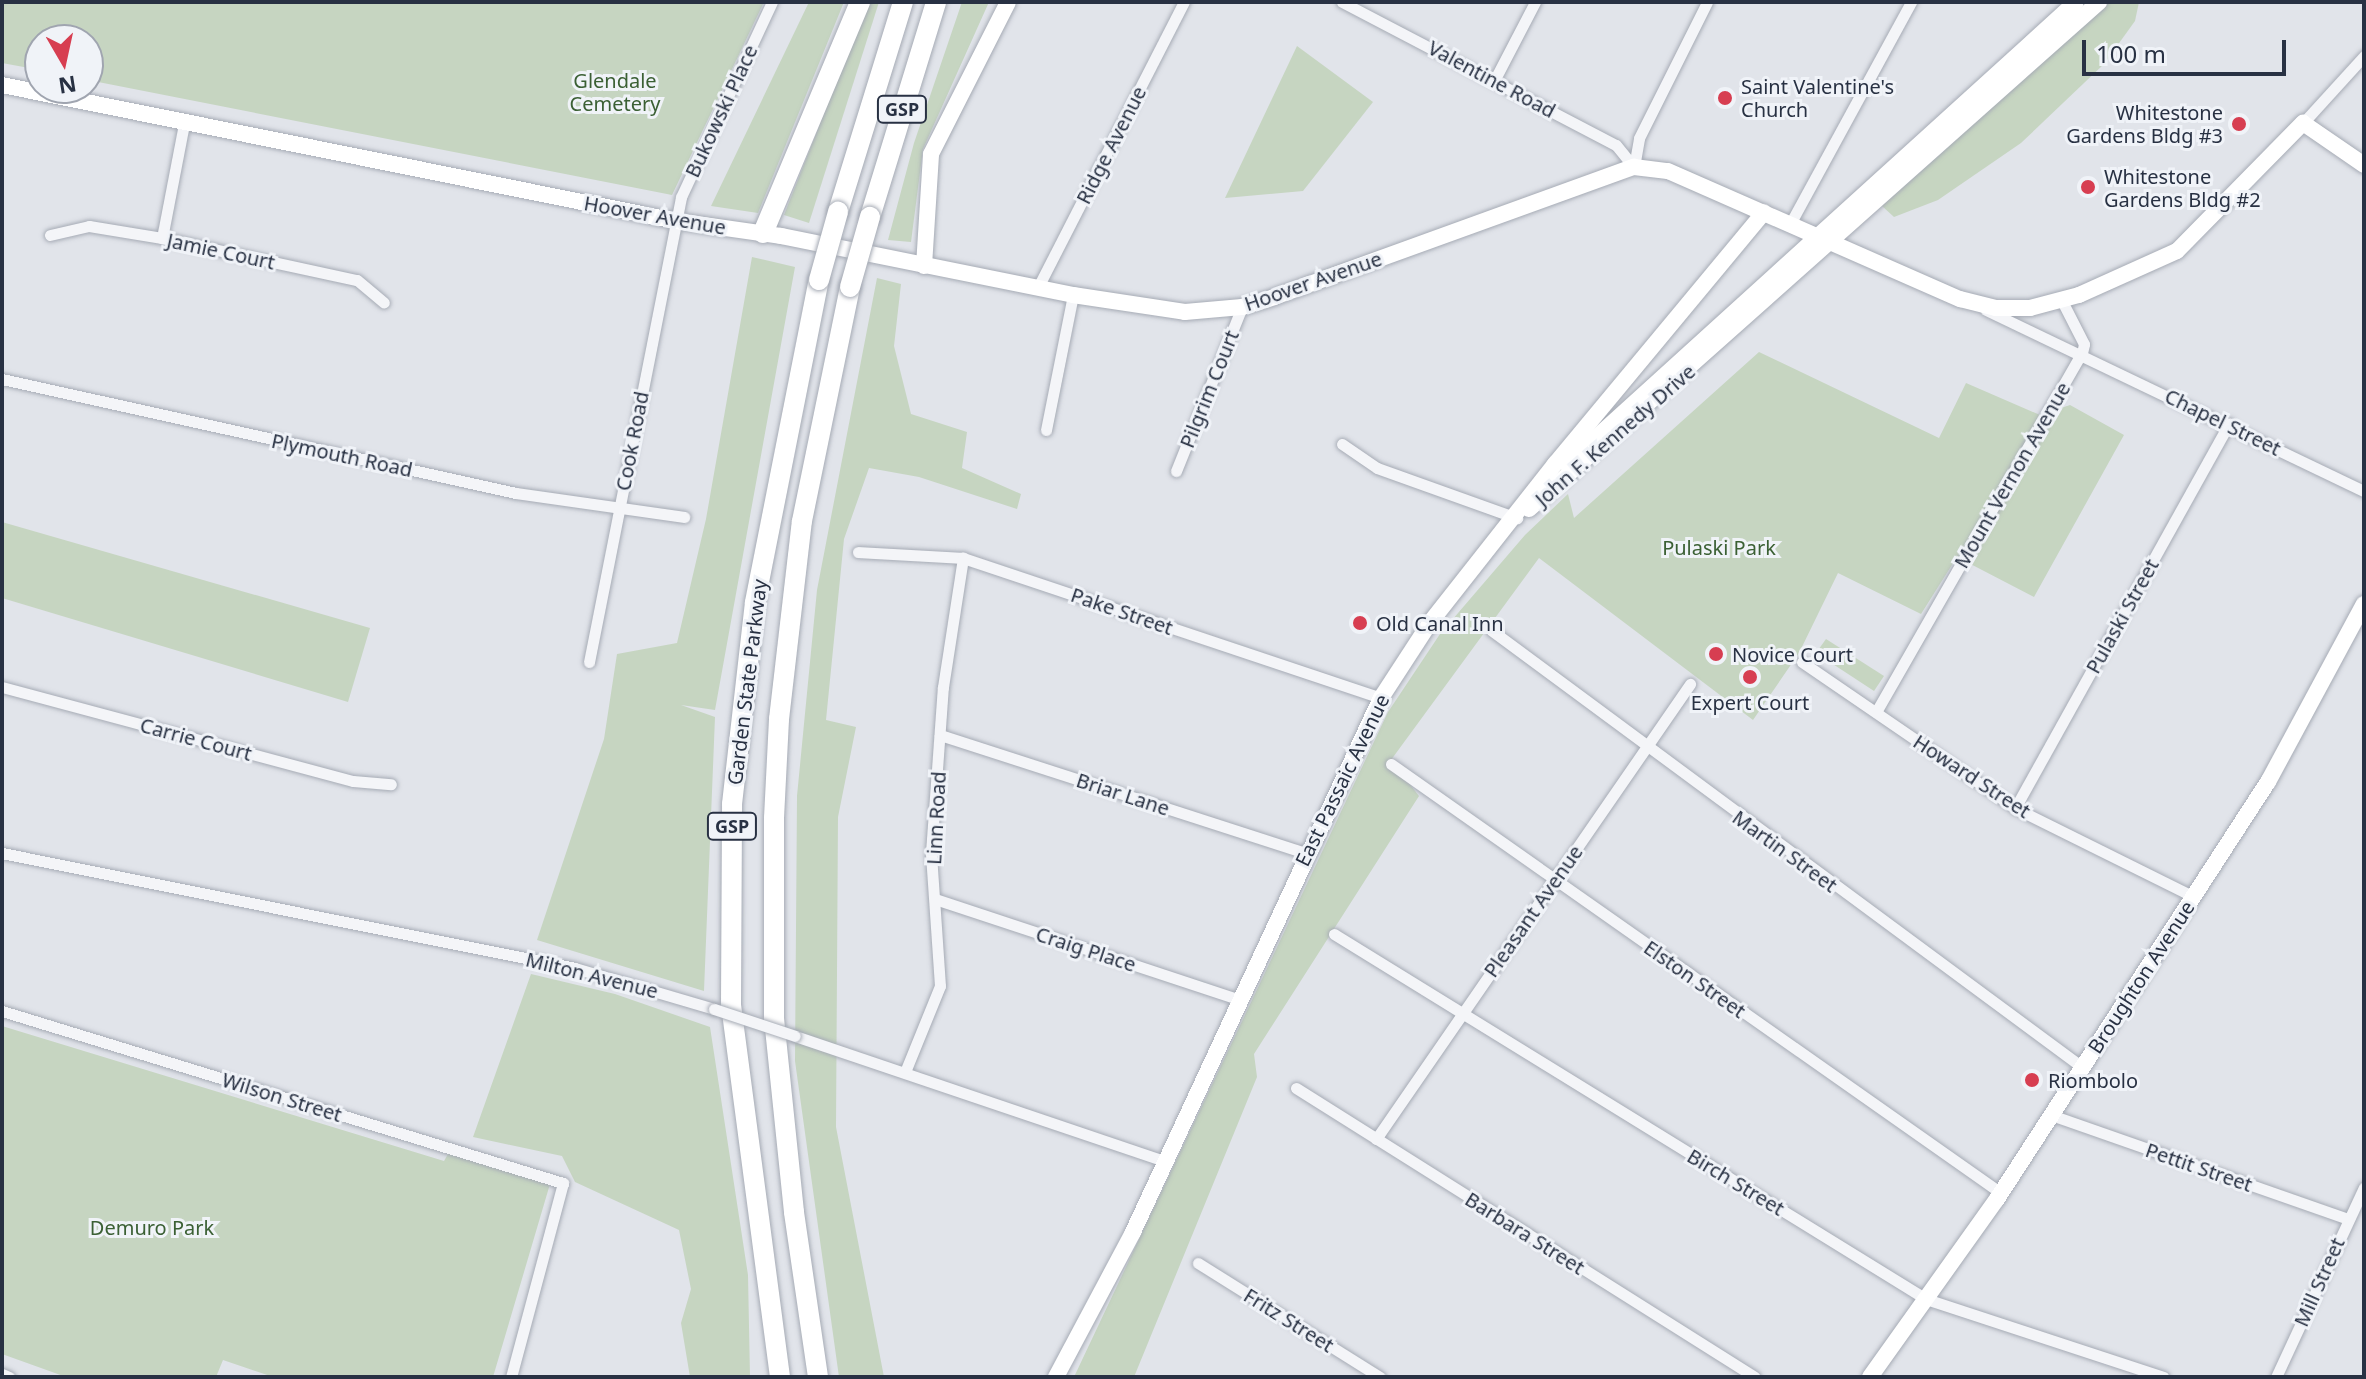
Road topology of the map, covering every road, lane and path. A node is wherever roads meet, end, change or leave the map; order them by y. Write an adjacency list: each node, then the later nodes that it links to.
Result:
1 (772, 2): 21 (street, Bukowski Place)
2 (860, 2): 23 (highway)
3 (903, 2): 82 (highway, Garden State Parkway / GSP, bridge)
4 (936, 2): 83 (highway, Garden State Parkway / GSP, bridge)
5 (1008, 2): 27 (street)
6 (1184, 2): 28 (street, Ridge Avenue)
7 (1535, 2): 14 (street)
8 (1707, 2): 19 (street)
9 (1911, 2): 22 (street)
10 (2076, 2): 26 (street, John F. Kennedy Drive)
11 (2099, 2): 26 (street, John F. Kennedy Drive)
12 (1348, 3): 14 (street, Valentine Road)
13 (2364, 56): 16 (street, Hoover Avenue)
14 (1495, 79): 19 (street, Valentine Road)
15 (2, 85): 17 (street, Hoover Avenue)
16 (2303, 123): 18 (street); 31 (street, Hoover Avenue)
17 (184, 124): 21 (street, Hoover Avenue); 25 (street)
18 (2364, 165)
19 (1634, 167): 20 (street, Hoover Avenue); 33 (street, Hoover Avenue)
20 (1764, 212): 22 (street, Hoover Avenue); 43 (street, East Passaic Avenue)
21 (676, 221): 23 (street, Hoover Avenue); 41 (street, Cook Road)
22 (1790, 224): 26 (street, Hoover Avenue)
23 (763, 233): 27 (street, Hoover Avenue)
24 (50, 235): 25 (street, Jamie Court)
25 (162, 238): 32 (street, Jamie Court)
26 (1825, 239): 30 (street, Hoover Avenue); 43 (street, John F. Kennedy Drive)
27 (924, 266): 28 (street, Hoover Avenue)
28 (1038, 287): 29 (street, Hoover Avenue)
29 (1073, 295): 33 (street, Hoover Avenue); 37 (street)
30 (1960, 299): 31 (street, Hoover Avenue); 34 (street)
31 (2062, 301): 34 (street)
32 (384, 303)
33 (1242, 307): 39 (street, Pilgrim Court)
34 (2082, 353): 36 (street, Chapel Street); 53 (street, Mount Vernon Avenue)
35 (2, 379): 41 (street, Plymouth Road)
36 (2229, 424): 40 (street, Chapel Street); 58 (street, Pulaski Street)
37 (1046, 430)
38 (1342, 444): 43 (street)
39 (1176, 471)
40 (2364, 491)
41 (619, 508): 42 (street, Plymouth Road); 48 (street, Cook Road)
42 (684, 517)
43 (1518, 518): 52 (street, East Passaic Avenue)
44 (858, 552): 45 (street, Pake Street)
45 (963, 558): 52 (street, Pake Street); 54 (street, Linn Road)
46 (2364, 604): 62 (street, Broughton Avenue)
47 (1491, 630): 55 (street, Martin Street)
48 (589, 662)
49 (1802, 662): 53 (street, Howard Street)
50 (1690, 684): 55 (street, Pleasant Avenue)
51 (2, 687): 57 (street, Carrie Court)
52 (1381, 698): 60 (street, East Passaic Avenue)
53 (1876, 712): 58 (street, Howard Street)
54 (940, 735): 60 (street, Briar Lane); 63 (street, Linn Road)
55 (1645, 749): 61 (street, Pleasant Avenue); 68 (street, Martin Street)
56 (1391, 764): 61 (street, Elston Street)
57 (391, 784)
58 (2015, 808): 62 (street, Howard Street)
59 (2, 853): 69 (street, Milton Avenue, bridge)
60 (1306, 853): 65 (street, East Passaic Avenue)
61 (1554, 881): 67 (street, Pleasant Avenue); 75 (street, Elston Street)
62 (2194, 897): 68 (street, Broughton Avenue)
63 (935, 899): 65 (street, Craig Place); 69 (street, Linn Road)
64 (1334, 934): 67 (street, Birch Street)
65 (1238, 999): 73 (street, East Passaic Avenue)
66 (2, 1011): 81 (street, Wilson Street)
67 (1462, 1015): 72 (street, Pleasant Avenue); 78 (street, Birch Street)
68 (2082, 1067): 71 (street, Broughton Avenue)
69 (905, 1072): 73 (street, Milton Avenue)
70 (1296, 1088): 72 (street, Barbara Street)
71 (2051, 1115): 75 (street, Broughton Avenue); 76 (street, Pettit Street)
72 (1376, 1139): 86 (street, Barbara Street)
73 (1165, 1161): 84 (street, East Passaic Avenue)
74 (2364, 1187): 76 (street, Mill Street)
75 (2001, 1193): 78 (street, Broughton Avenue)
76 (2348, 1219): 89 (street, Mill Street)
77 (1198, 1263): 85 (street, Fritz Street)
78 (1926, 1299): 87 (street, Broughton Avenue); 88 (street, Birch Street)
79 (2, 1374): 80 (street)
80 (9, 1377)
81 (511, 1377)
82 (780, 1377)
83 (818, 1377)
84 (1056, 1377)
85 (1380, 1377)
86 (1755, 1377)
87 (1870, 1377)
88 (2163, 1377)
89 (2276, 1377)

